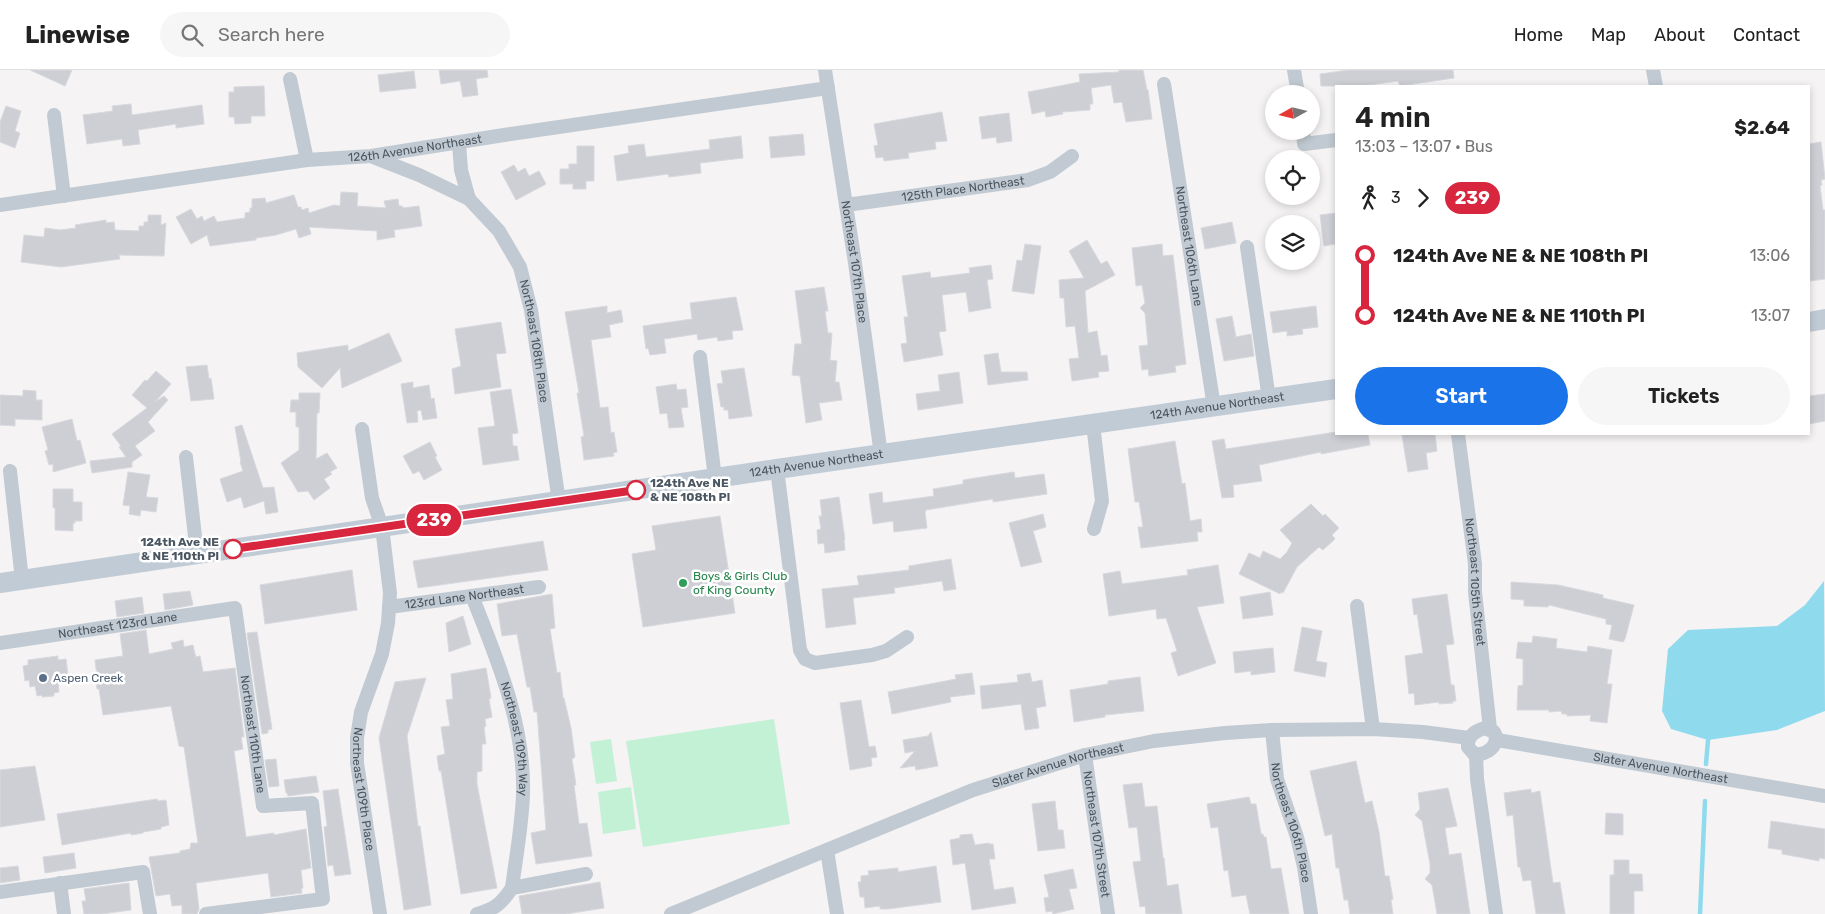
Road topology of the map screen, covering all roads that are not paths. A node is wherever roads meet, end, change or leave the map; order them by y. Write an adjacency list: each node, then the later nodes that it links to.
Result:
1 (825, 70): 8 (street, Northeast 107th Place)
2 (1294, 70): 6 (street)
3 (1653, 70): 7 (street)
4 (290, 79): 15 (street)
5 (1164, 84): 26 (street, Northeast 106th Lane)
6 (1296, 85)
7 (1656, 85)
8 (828, 88): 12 (street, 126th Avenue Northeast); 19 (street, Northeast 107th Place)
9 (54, 114): 16 (street)
10 (1320, 139): 11 (street)
11 (1335, 140)
12 (459, 143): 13 (street, 126th Avenue Northeast); 17 (street, Northeast 108th Place)
13 (371, 156): 15 (street, 126th Avenue Northeast); 17 (street, Northeast 108th Place)
14 (1072, 156): 19 (street, 125th Place Northeast)
15 (307, 160): 16 (street, 126th Avenue Northeast)
16 (64, 196): 18 (street, 126th Avenue Northeast)
17 (469, 199): 35 (street, Northeast 108th Place)
18 (0, 205)
19 (846, 205): 30 (street, Northeast 107th Place)
20 (1247, 246): 25 (street)
21 (1825, 319): 22 (main road)
22 (1810, 322)
23 (700, 357): 34 (street)
24 (1335, 389): 25 (main road, 124th Avenue Northeast)
25 (1269, 399): 26 (main road, 124th Avenue Northeast)
26 (1214, 407): 27 (main road, 124th Avenue Northeast)
27 (1093, 424): 30 (main road, 124th Avenue Northeast); 37 (street)
28 (362, 429): 36 (street, Northeast 109th Place)
29 (1458, 435): 50 (street, Northeast 105th Street)
30 (881, 454): 32 (main road, 124th Avenue Northeast)
31 (186, 457): 38 (street)
32 (777, 469): 34 (main road, 124th Avenue Northeast); 46 (street)
33 (10, 471): 39 (street)
34 (715, 478): 35 (main road, 124th Avenue Northeast)
35 (559, 502): 36 (main road, 124th Avenue Northeast)
36 (382, 527): 38 (main road, 124th Avenue Northeast); 44 (street, Northeast 109th Place)
37 (1094, 529)
38 (197, 554): 39 (main road, 124th Avenue Northeast)
39 (22, 580): 40 (main road, 124th Avenue Northeast)
40 (0, 583)
41 (539, 587): 42 (street, 123rd Lane Northeast)
42 (472, 596): 44 (street, 123rd Lane Northeast); 58 (street, Northeast 109th Way)
43 (1357, 606): 48 (street)
44 (389, 607): 63 (street, Northeast 109th Place)
45 (235, 608): 47 (street, Northeast 123rd Lane); 62 (street, Northeast 110th Lane)
46 (907, 637)
47 (0, 643)
48 (1373, 728): 49 (street, Slater Avenue Northeast); 51 (street, Slater Avenue Northeast)
49 (1272, 730): 53 (street, Slater Avenue Northeast); 68 (street, Northeast 106th Place)
50 (1493, 734): 51 (street); 52 (street); 54 (street, Slater Avenue Northeast)
51 (1469, 738): 52 (street)
52 (1476, 754): 69 (street)
53 (1085, 755): 55 (street, Slater Avenue Northeast); 67 (street, Northeast 107th Street)
54 (1825, 796)
55 (828, 850): 65 (street, Slater Avenue Northeast); 66 (street)
56 (586, 874): 58 (street)
57 (60, 884): 59 (street); 60 (street); 61 (street)
58 (512, 888): 64 (street)
59 (0, 892)
60 (64, 914)
61 (150, 914)
62 (206, 914)
63 (380, 914)
64 (477, 914)
65 (671, 914)
66 (837, 914)
67 (1108, 914)
68 (1312, 914)
69 (1496, 914)

